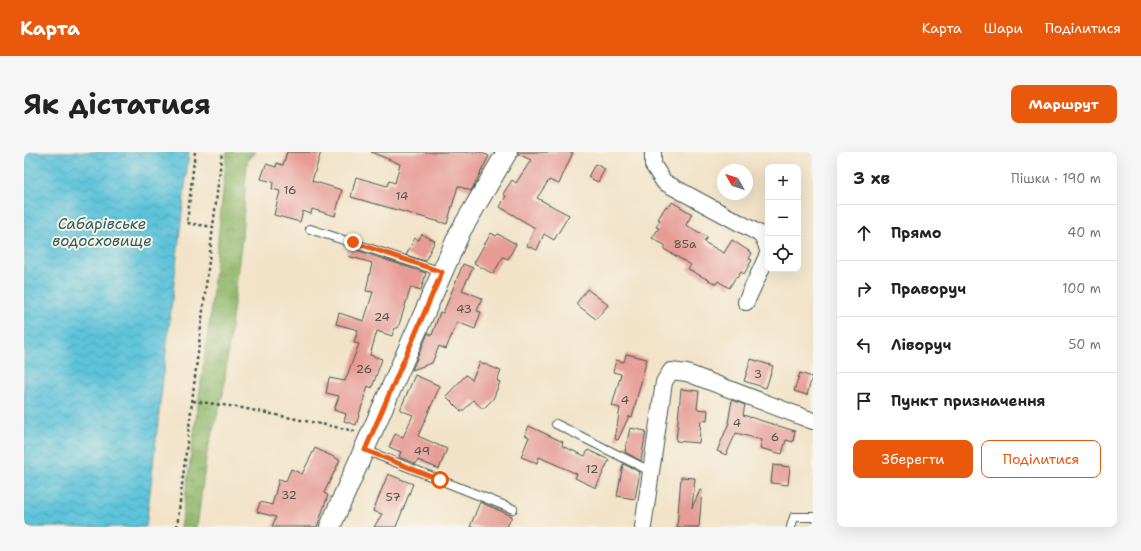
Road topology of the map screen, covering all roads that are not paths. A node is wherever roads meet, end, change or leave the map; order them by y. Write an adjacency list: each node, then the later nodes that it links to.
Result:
1 (507, 152): 6 (street)
2 (653, 152): 4 (street)
3 (310, 229): 6 (lane)
4 (765, 241)
5 (765, 261): 7 (street)
6 (442, 272): 10 (street)
7 (746, 302)
8 (813, 422): 11 (street)
9 (556, 424): 11 (lane)
10 (368, 444): 12 (lane); 14 (street)
11 (652, 472): 15 (street)
12 (512, 509)
13 (813, 517): 16 (lane)
14 (330, 527)
15 (643, 527)
16 (791, 527)

